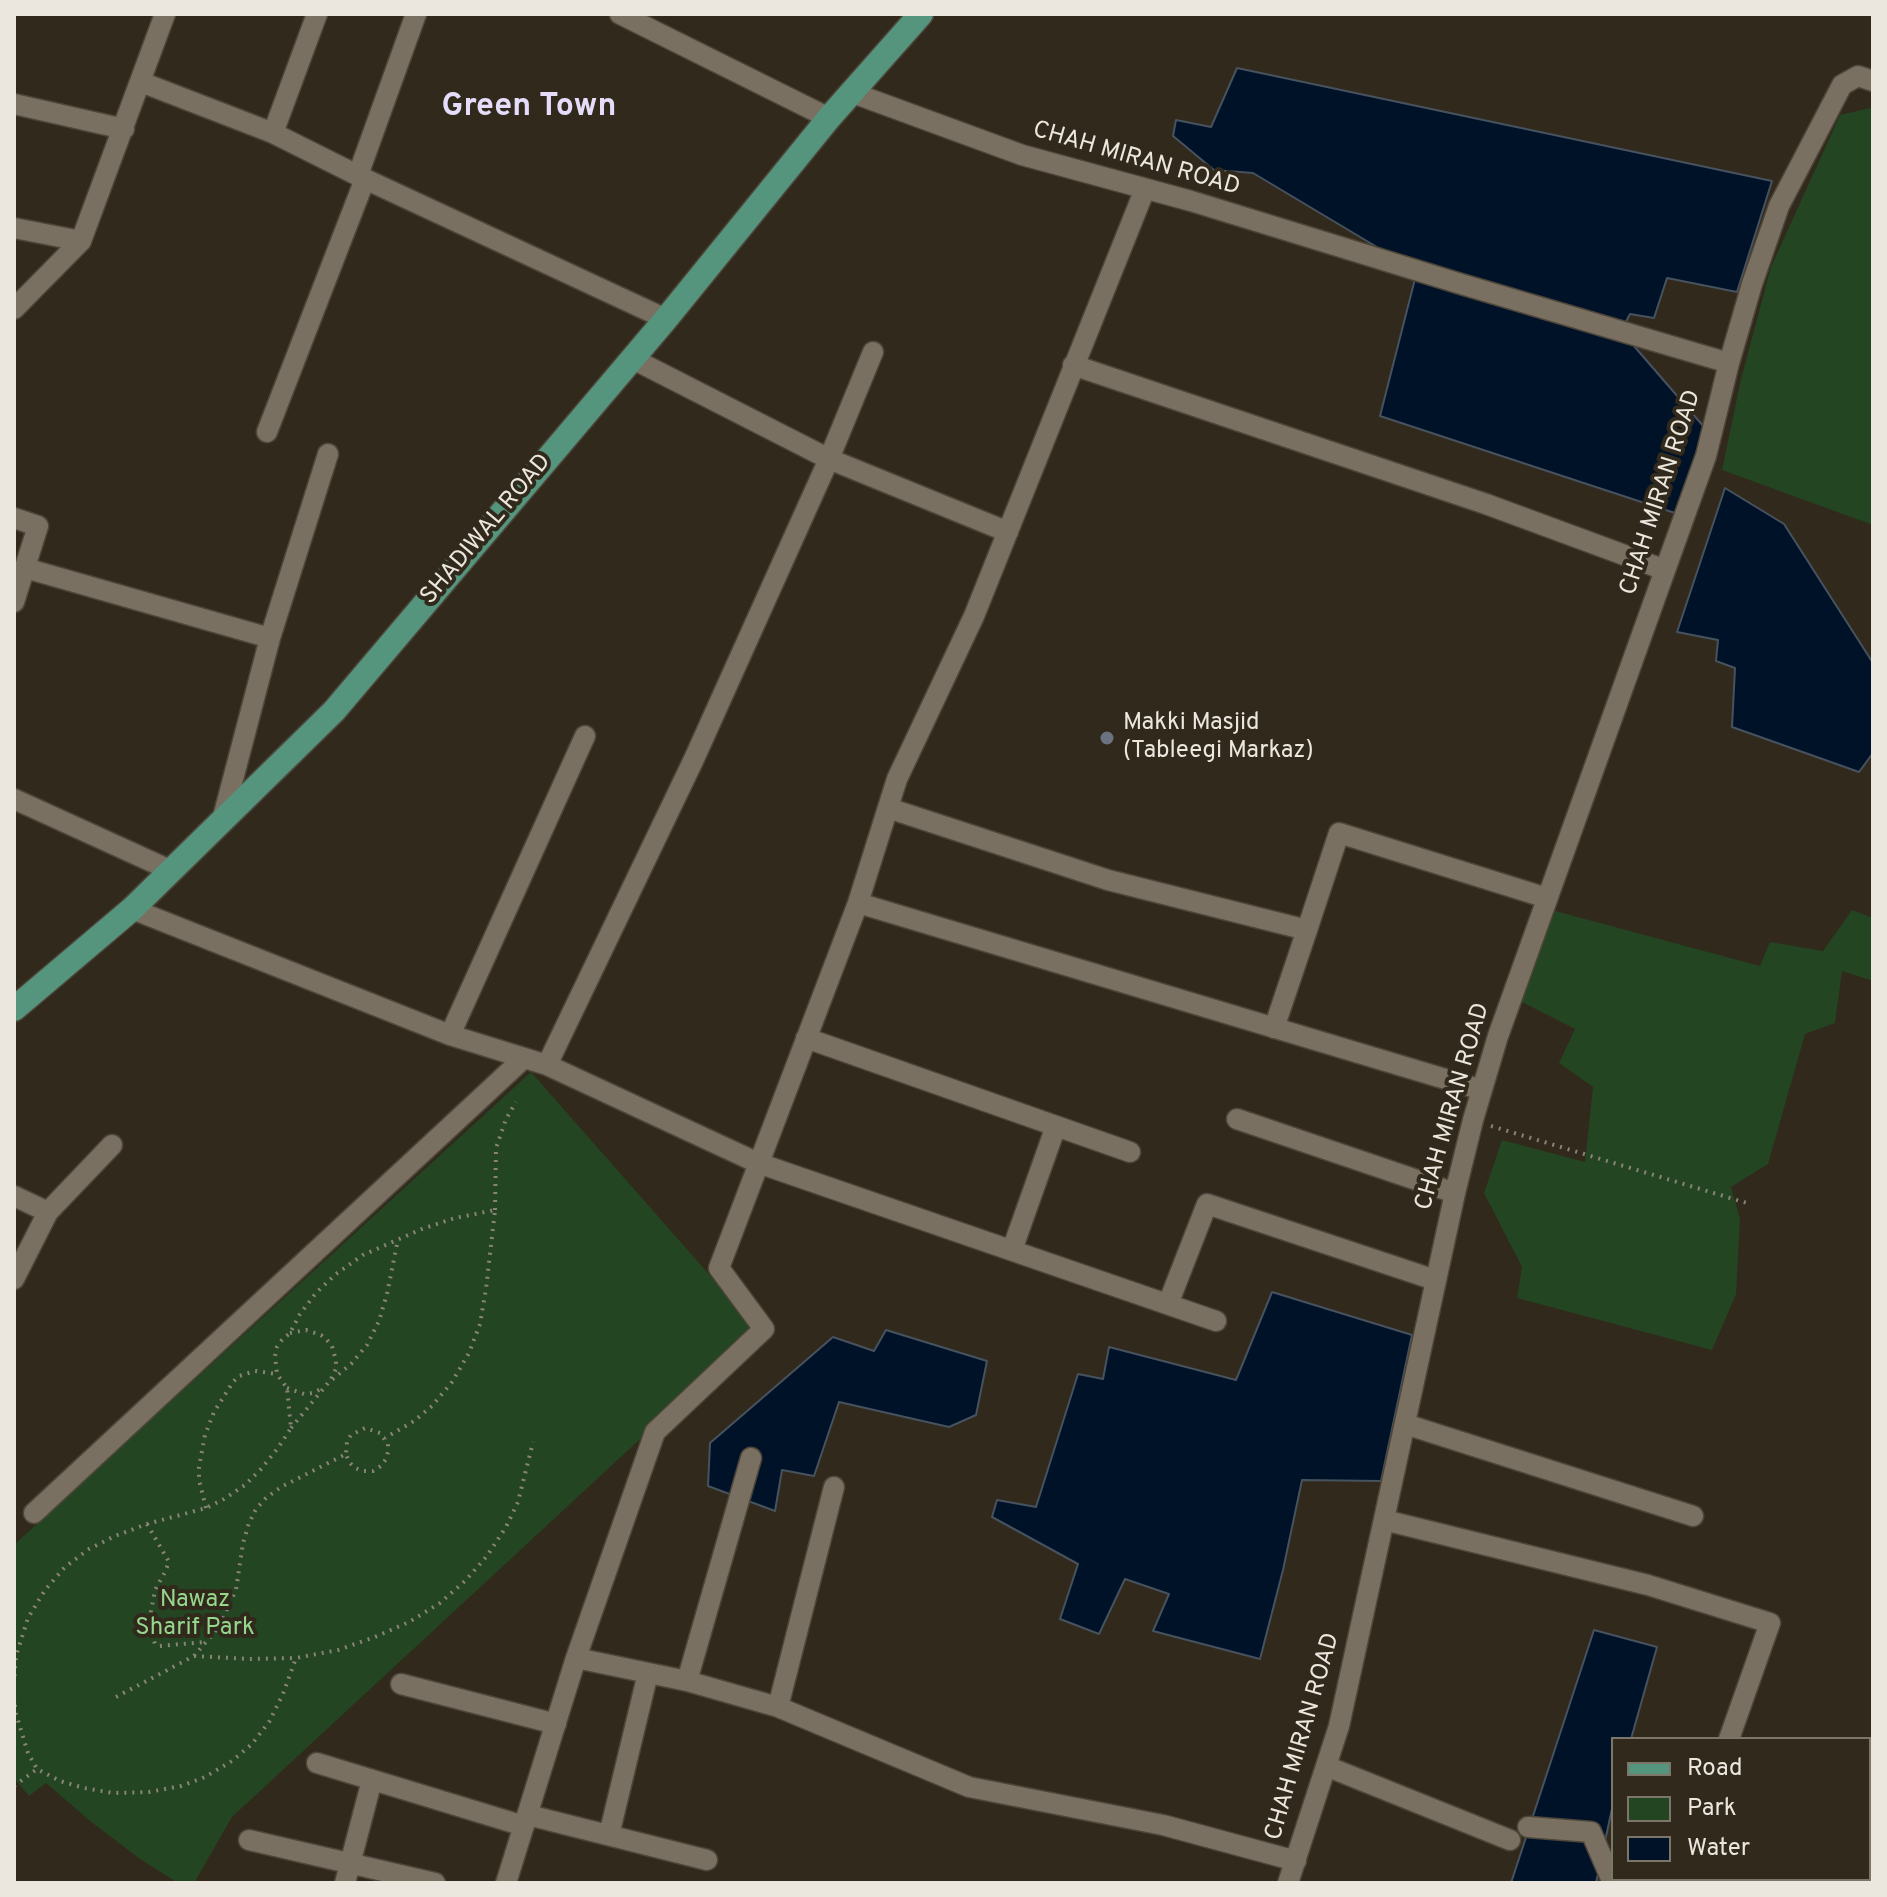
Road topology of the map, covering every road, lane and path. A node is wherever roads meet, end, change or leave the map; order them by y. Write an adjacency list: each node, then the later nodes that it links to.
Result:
1 (165, 14): 7 (street)
2 (317, 14): 12 (street)
3 (416, 14): 13 (street)
4 (620, 14): 10 (street)
5 (921, 14): 8 (main road, SHADIWAL ROAD)
6 (1873, 81): 21 (street, CHAH MIRAN ROAD)
7 (141, 82): 11 (street); 12 (street)
8 (853, 93): 10 (main road, SHADIWAL ROAD); 14 (street, CHAH MIRAN ROAD)
9 (14, 104): 11 (street)
10 (829, 118): 18 (main road, SHADIWAL ROAD)
11 (124, 129): 16 (street)
12 (273, 133): 13 (street)
13 (361, 177): 18 (street); 23 (street)
14 (1145, 189): 21 (street, CHAH MIRAN ROAD); 22 (street)
15 (14, 228): 16 (street)
16 (81, 241): 17 (street)
17 (14, 309)
18 (666, 319): 20 (main road, SHADIWAL ROAD)
19 (873, 352): 25 (street)
20 (631, 358): 25 (street); 35 (main road, SHADIWAL ROAD)
21 (1729, 363): 29 (street, CHAH MIRAN ROAD)
22 (1073, 365): 27 (street); 29 (street)
23 (267, 432)
24 (328, 454): 31 (street)
25 (829, 459): 27 (street); 46 (street)
26 (14, 518): 28 (street)
27 (1008, 532): 34 (street)
28 (25, 568): 30 (street); 31 (street)
29 (1665, 570): 37 (street, CHAH MIRAN ROAD)
30 (14, 602)
31 (270, 638): 35 (street)
32 (585, 736): 43 (street)
33 (14, 799): 36 (street)
34 (888, 808): 38 (street); 40 (street)
35 (222, 821): 36 (main road, SHADIWAL ROAD)
36 (172, 871): 39 (main road, SHADIWAL ROAD)
37 (1547, 898): 40 (street); 47 (street, CHAH MIRAN ROAD)
38 (858, 903): 42 (street); 44 (street)
39 (132, 909): 41 (main road, SHADIWAL ROAD); 43 (street)
40 (1307, 930): 42 (street)
41 (14, 1009)
42 (1274, 1028): 47 (street)
43 (450, 1035): 45 (street)
44 (806, 1038): 51 (street); 54 (street)
45 (524, 1058): 46 (street); 78 (street)
46 (547, 1065): 54 (street)
47 (1482, 1090): 50 (street, CHAH MIRAN ROAD)
48 (516, 1102): 58 (path)
49 (1237, 1119): 55 (street)
50 (1473, 1120): 55 (street, CHAH MIRAN ROAD); 57 (path)
51 (1056, 1126): 53 (street); 61 (street)
52 (112, 1145): 59 (street)
53 (1130, 1152)
54 (758, 1163): 61 (street); 85 (street)
55 (1455, 1193): 63 (street, CHAH MIRAN ROAD)
56 (14, 1196): 59 (street)
57 (1750, 1204)
58 (495, 1210): 60 (path); 72 (path)
59 (48, 1212): 62 (street)
60 (398, 1239): 66 (path); 68 (path)
61 (1012, 1250): 64 (street)
62 (14, 1279)
63 (1435, 1280): 64 (street); 70 (street, CHAH MIRAN ROAD)
64 (1168, 1304): 65 (street)
65 (1216, 1321)
66 (290, 1333): 67 (path); 68 (path)
67 (277, 1374): 69 (path); 77 (path)
68 (328, 1383): 69 (path); 71 (path)
69 (287, 1388): 71 (path)
70 (1405, 1424): 79 (street); 80 (street, CHAH MIRAN ROAD)
71 (291, 1428): 77 (path)
72 (385, 1438): 74 (path); 74 (path)
73 (533, 1442): 84 (path)
74 (346, 1454): 82 (path)
75 (751, 1458): 87 (street)
76 (834, 1487): 92 (street)
77 (206, 1508): 81 (path)
78 (34, 1513)
79 (1693, 1516)
80 (1384, 1520): 94 (street); 96 (street, CHAH MIRAN ROAD)
81 (147, 1524): 82 (path); 88 (path)
82 (207, 1641): 83 (path)
83 (194, 1656): 84 (path); 91 (path)
84 (296, 1658): 97 (path)
85 (576, 1658): 86 (street); 93 (street)
86 (648, 1673): 87 (street); 102 (street)
87 (687, 1681): 92 (street)
88 (14, 1684)
89 (401, 1684): 93 (street)
90 (14, 1697): 97 (path)
91 (116, 1697)
92 (778, 1707): 107 (street)
93 (556, 1724): 100 (street)
94 (1730, 1737)
95 (317, 1763): 98 (street)
96 (1326, 1766): 104 (street); 107 (street, CHAH MIRAN ROAD)
97 (37, 1769): 99 (path)
98 (372, 1780): 100 (street); 106 (street)
99 (14, 1786)
100 (526, 1820): 102 (street); 110 (street)
101 (1528, 1827): 108 (street)
102 (609, 1835): 105 (street)
103 (249, 1840): 106 (street)
104 (1510, 1840)
105 (707, 1860)
106 (347, 1873): 109 (street)
107 (1293, 1877)
108 (1611, 1878)
109 (435, 1883)
110 (506, 1883)

